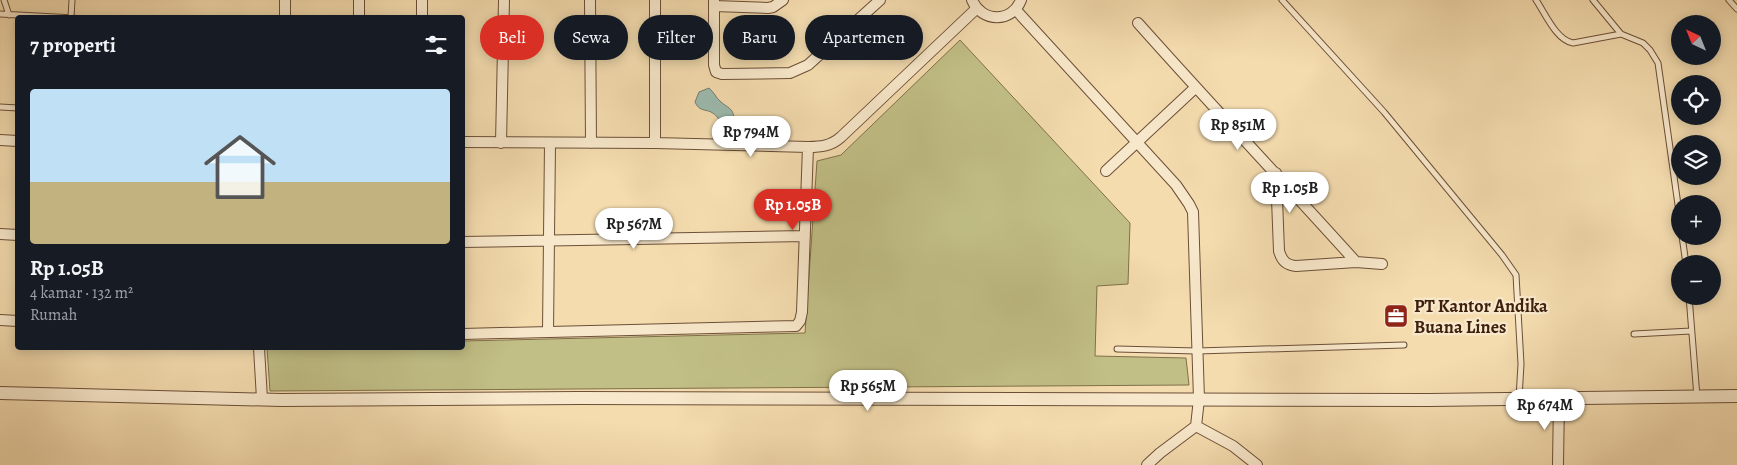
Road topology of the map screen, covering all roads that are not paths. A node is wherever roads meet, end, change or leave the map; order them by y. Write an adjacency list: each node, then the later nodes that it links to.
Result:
1 (4, 0): 21 (lane)
2 (72, 0): 23 (lane)
3 (285, 0): 24 (street)
4 (359, 0): 25 (street)
5 (422, 0): 26 (street)
6 (504, 0): 36 (street)
7 (590, 0): 38 (street)
8 (655, 0): 39 (street)
9 (783, 0): 16 (street)
10 (880, 0): 16 (street)
11 (1021, 0): 19 (street)
12 (1282, 0): 68 (lane)
13 (1536, 0): 28 (lane)
14 (1593, 0): 28 (lane)
15 (1729, 0): 18 (lane)
16 (714, 3)
17 (974, 4): 19 (street); 40 (street)
18 (1737, 9)
19 (1016, 10): 35 (street)
20 (0, 14): 21 (lane)
21 (9, 15): 22 (lane)
22 (15, 15)
23 (72, 15)
24 (285, 15)
25 (359, 15)
26 (422, 15)
27 (1138, 23): 29 (street)
28 (1621, 34): 43 (lane)
29 (1195, 88): 35 (street); 42 (street)
30 (0, 107): 31 (lane)
31 (15, 108)
32 (0, 140): 33 (street)
33 (15, 141)
34 (465, 142): 36 (street)
35 (1136, 142): 41 (street); 61 (street)
36 (501, 143): 37 (street)
37 (550, 143): 38 (street); 47 (street)
38 (591, 143): 39 (street)
39 (655, 143): 40 (street)
40 (808, 147): 46 (street)
41 (1106, 171)
42 (1276, 173): 49 (street); 49 (street)
43 (1677, 195)
44 (0, 234): 45 (street)
45 (15, 235)
46 (805, 236): 47 (street); 55 (street)
47 (549, 239): 48 (street); 55 (street)
48 (465, 242)
49 (1356, 262): 50 (street)
50 (1382, 264)
51 (1690, 305): 54 (lane)
52 (0, 320): 53 (street)
53 (15, 321)
54 (1691, 331): 57 (lane); 65 (lane)
55 (548, 332): 56 (street)
56 (465, 334)
57 (1634, 334)
58 (1404, 345): 61 (lane)
59 (1117, 349): 61 (lane)
60 (259, 350): 66 (street)
61 (1197, 351): 67 (street)
62 (0, 393): 66 (street)
63 (1737, 396): 65 (street)
64 (1559, 398): 65 (street); 68 (street); 72 (street)
65 (1697, 398)
66 (262, 399): 67 (street)
67 (1199, 399): 68 (street); 69 (street)
68 (1519, 399)
69 (1196, 426): 70 (street); 71 (street)
70 (1147, 465)
71 (1257, 465)
72 (1558, 465)

